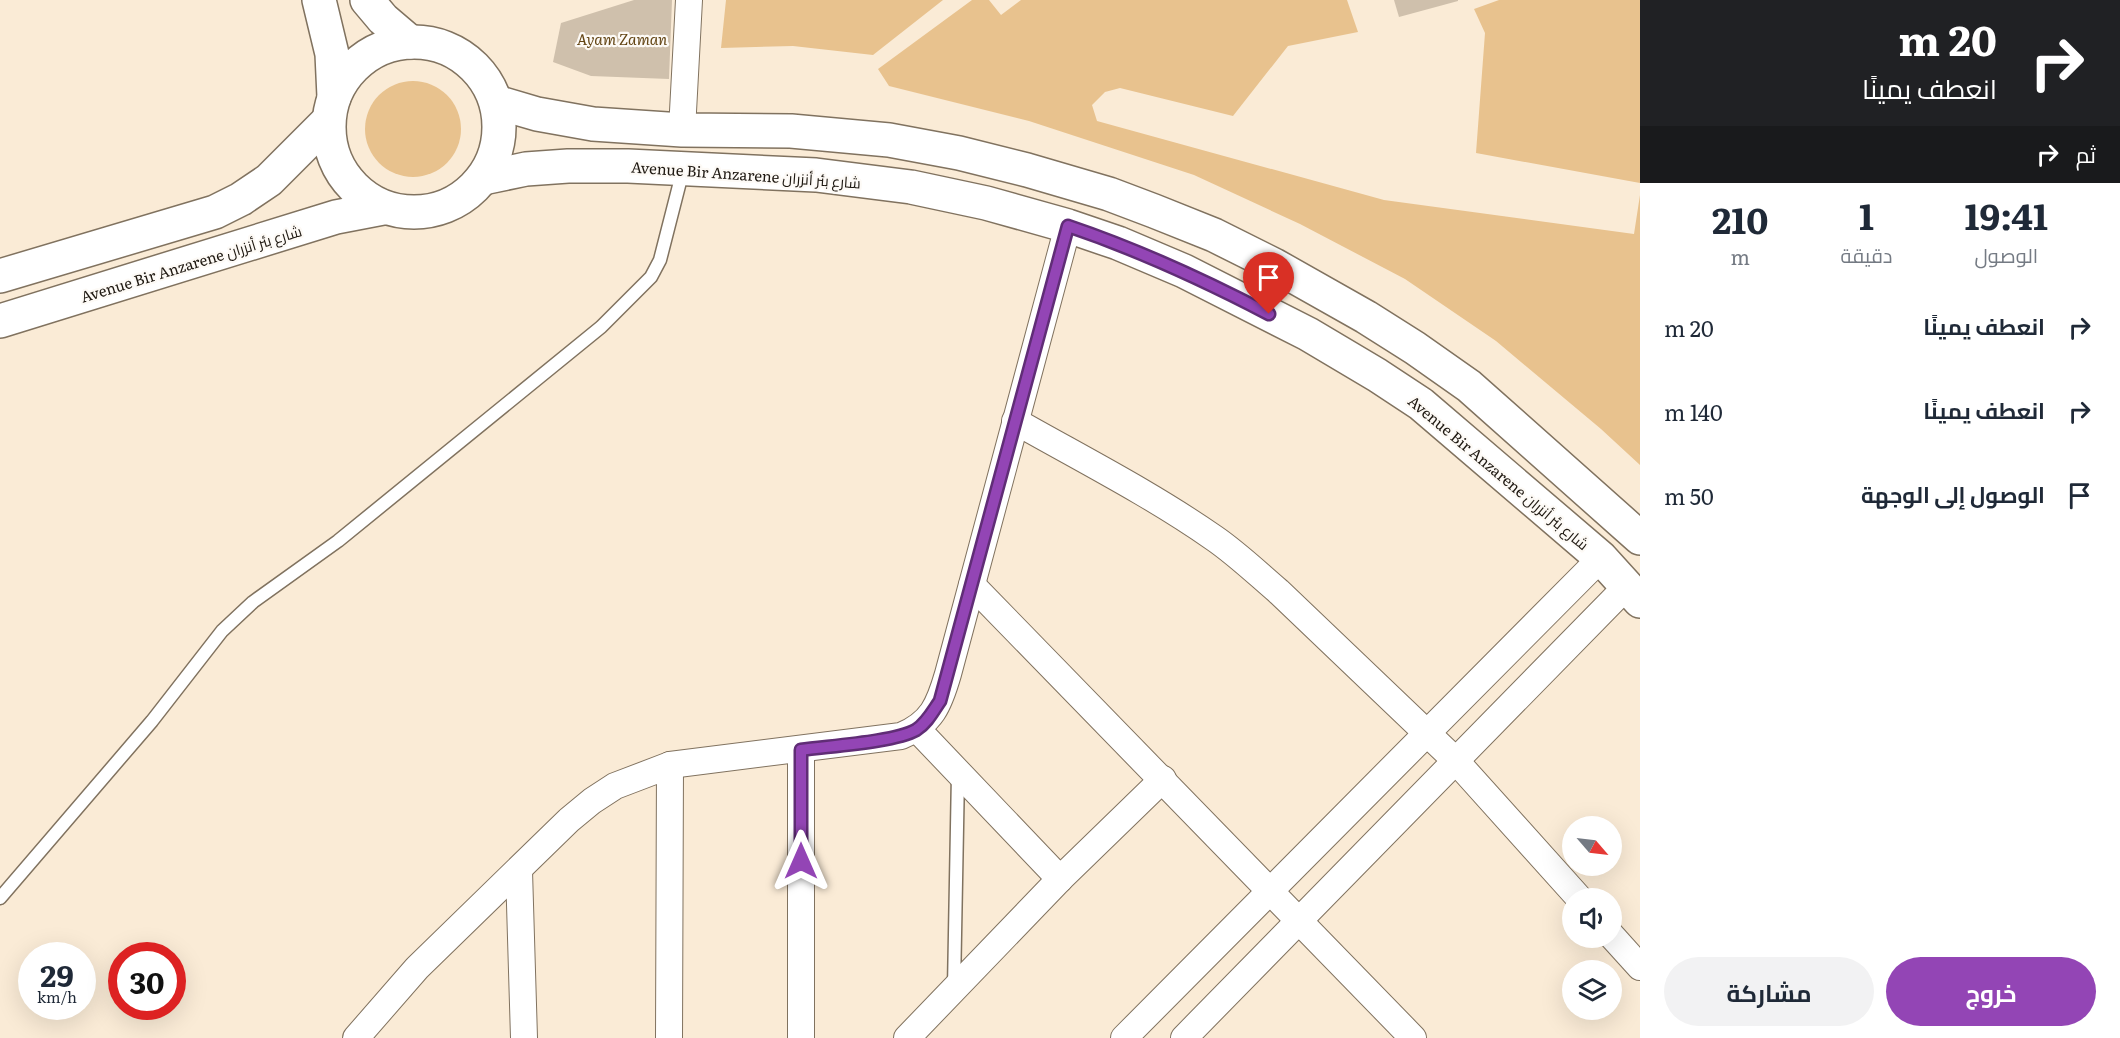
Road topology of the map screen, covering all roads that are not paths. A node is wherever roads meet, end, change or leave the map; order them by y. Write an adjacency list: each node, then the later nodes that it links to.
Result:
1 (319, 0): 6 (main road)
2 (367, 0): 4 (main road)
3 (689, 0): 7 (street)
4 (410, 42): 5 (main road); 6 (main road)
5 (496, 102): 7 (main road); 9 (main road)
6 (331, 109): 10 (main road); 12 (main road)
7 (681, 130): 15 (main road)
8 (683, 169): 9 (main road, Avenue Bir Anzarene شارع بئر أنزران); 11 (main road, Avenue Bir Anzarene شارع بئر أنزران); 30 (lane)
9 (483, 178): 10 (main road)
10 (383, 208): 13 (main road, Avenue Bir Anzarene شارع بئر أنزران)
11 (1068, 226): 14 (street); 16 (main road, Avenue Bir Anzarene شارع بئر أنزران)
12 (0, 276)
13 (0, 321)
14 (1015, 421): 17 (street); 20 (street)
15 (1640, 538)
16 (1601, 558): 18 (main road, Avenue Bir Anzarene شارع بئر أنزران); 20 (street)
17 (972, 585): 19 (street); 25 (street)
18 (1634, 594): 22 (street)
19 (917, 729): 21 (street); 24 (street)
20 (1428, 734): 22 (street); 29 (street)
21 (801, 750): 23 (street); 39 (street)
22 (1455, 760): 28 (street); 31 (street)
23 (670, 765): 26 (street); 38 (street)
24 (958, 773): 27 (street); 34 (lane)
25 (1163, 779): 27 (street); 29 (street)
26 (519, 871): 36 (street); 37 (street)
27 (1060, 879): 34 (street)
28 (1570, 888)
29 (1271, 891): 31 (street); 41 (street)
30 (0, 898)
31 (1299, 921): 35 (street); 42 (street)
32 (1622, 947): 33 (street)
33 (1640, 967)
34 (954, 989): 40 (street)
35 (1409, 1037)
36 (356, 1038)
37 (524, 1038)
38 (669, 1038)
39 (801, 1038)
40 (906, 1038)
41 (1124, 1038)
42 (1184, 1038)

